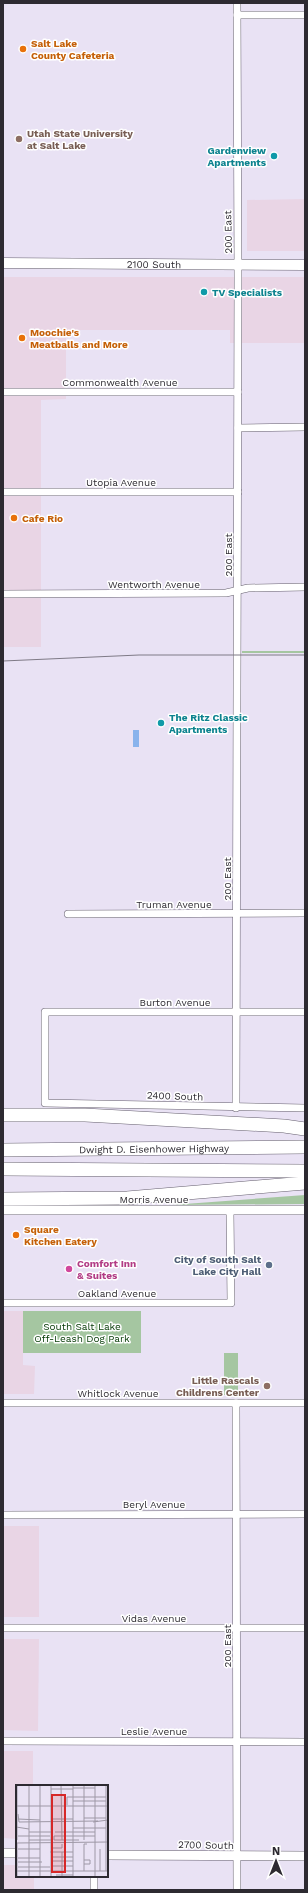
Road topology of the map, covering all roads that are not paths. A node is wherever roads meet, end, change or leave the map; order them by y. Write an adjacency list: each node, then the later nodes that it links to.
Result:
1 (237, 3): 2 (street, 200 East)
2 (237, 15): 3 (street); 5 (street, 200 East)
3 (305, 15)
4 (3, 263): 5 (main road, 2100 South)
5 (238, 265): 6 (main road, 2100 South); 8 (street, 200 East)
6 (305, 265)
7 (3, 392): 8 (street, Commonwealth Avenue)
8 (238, 392): 10 (street, 200 East)
9 (305, 427): 10 (street)
10 (238, 428): 12 (street, 200 East)
11 (3, 492): 12 (street, Utopia Avenue)
12 (238, 492): 14 (street, 200 East)
13 (305, 588): 14 (street, Wentworth Avenue)
14 (237, 590): 15 (street, Wentworth Avenue); 18 (street, 200 East)
15 (3, 594)
16 (305, 913): 18 (street, Truman Avenue)
17 (68, 914): 18 (street, Truman Avenue)
18 (237, 914): 19 (street, 200 East)
19 (237, 1012): 20 (street, Burton Avenue); 21 (street, Burton Avenue); 22 (street, 200 East)
20 (305, 1012)
21 (45, 1103): 22 (street, 2400 South)
22 (236, 1108): 23 (street, 2400 South)
23 (305, 1108)
24 (3, 1115): 25 (highway)
25 (305, 1129)
26 (305, 1147): 27 (highway, Dwight D. Eisenhower Highway)
27 (4, 1150)
28 (5, 1169): 29 (highway, Dwight D. Eisenhower Highway)
29 (305, 1171)
30 (305, 1183): 31 (highway)
31 (3, 1199)
32 (3, 1210): 34 (street, Morris Avenue)
33 (305, 1210): 34 (street, Morris Avenue)
34 (230, 1211): 35 (street, Oakland Avenue)
35 (3, 1303)
36 (3, 1403): 37 (street, Whitlock Avenue)
37 (236, 1403): 38 (street, Whitlock Avenue); 39 (street, 200 East)
38 (305, 1403)
39 (237, 1514): 40 (street, Beryl Avenue); 41 (street, Beryl Avenue); 43 (street, 200 East)
40 (305, 1514)
41 (3, 1515)
42 (3, 1628): 43 (street, Vidas Avenue)
43 (237, 1628): 44 (street, Vidas Avenue); 46 (street, 200 East)
44 (305, 1628)
45 (3, 1741): 46 (street, Leslie Avenue)
46 (237, 1741): 47 (street, Leslie Avenue); 51 (street, 200 East)
47 (305, 1742)
48 (3, 1853): 49 (street)
49 (16, 1853)
50 (108, 1855): 51 (street, 2700 South)
51 (237, 1856): 52 (street, 2700 South); 55 (street, 200 East)
52 (305, 1856)
53 (94, 1877): 54 (street)
54 (94, 1890)
55 (237, 1890)

